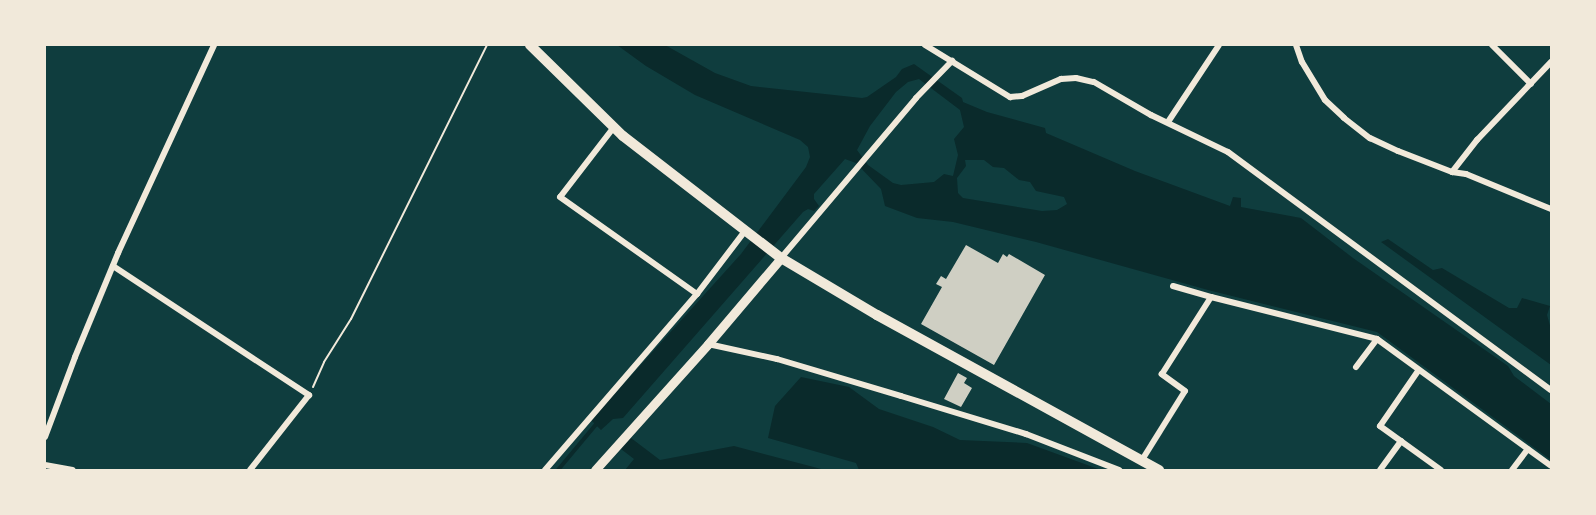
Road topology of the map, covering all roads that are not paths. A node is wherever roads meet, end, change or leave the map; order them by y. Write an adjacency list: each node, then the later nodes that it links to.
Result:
1 (214, 45): 16 (street)
2 (530, 45): 11 (main road)
3 (925, 45): 7 (street)
4 (1219, 45): 10 (street)
5 (1296, 45): 12 (street)
6 (1492, 45): 9 (street)
7 (952, 61): 10 (street); 15 (street)
8 (1551, 62): 9 (street)
9 (1531, 84): 12 (street)
10 (1168, 122): 24 (street)
11 (614, 127): 14 (main road); 18 (street)
12 (1452, 172): 13 (street)
13 (1551, 209)
14 (748, 234): 15 (main road); 18 (street)
15 (778, 256): 21 (main road); 28 (main road)
16 (113, 266): 25 (street); 32 (street)
17 (1173, 286): 19 (street)
18 (696, 294): 33 (street)
19 (1211, 297): 20 (street); 28 (street)
20 (1377, 339): 22 (street); 23 (street)
21 (708, 344): 34 (main road); 35 (street)
22 (1356, 367)
23 (1418, 371): 26 (street); 27 (street)
24 (1551, 390)
25 (45, 437)
26 (1401, 441): 37 (street); 38 (street)
27 (1528, 449): 30 (street); 39 (street)
28 (1142, 460): 36 (main road)
29 (45, 465): 31 (street)
30 (1551, 466)
31 (73, 470)
32 (250, 470)
33 (545, 470)
34 (595, 470)
35 (1119, 470)
36 (1159, 470)
37 (1380, 470)
38 (1441, 470)
39 (1512, 470)

